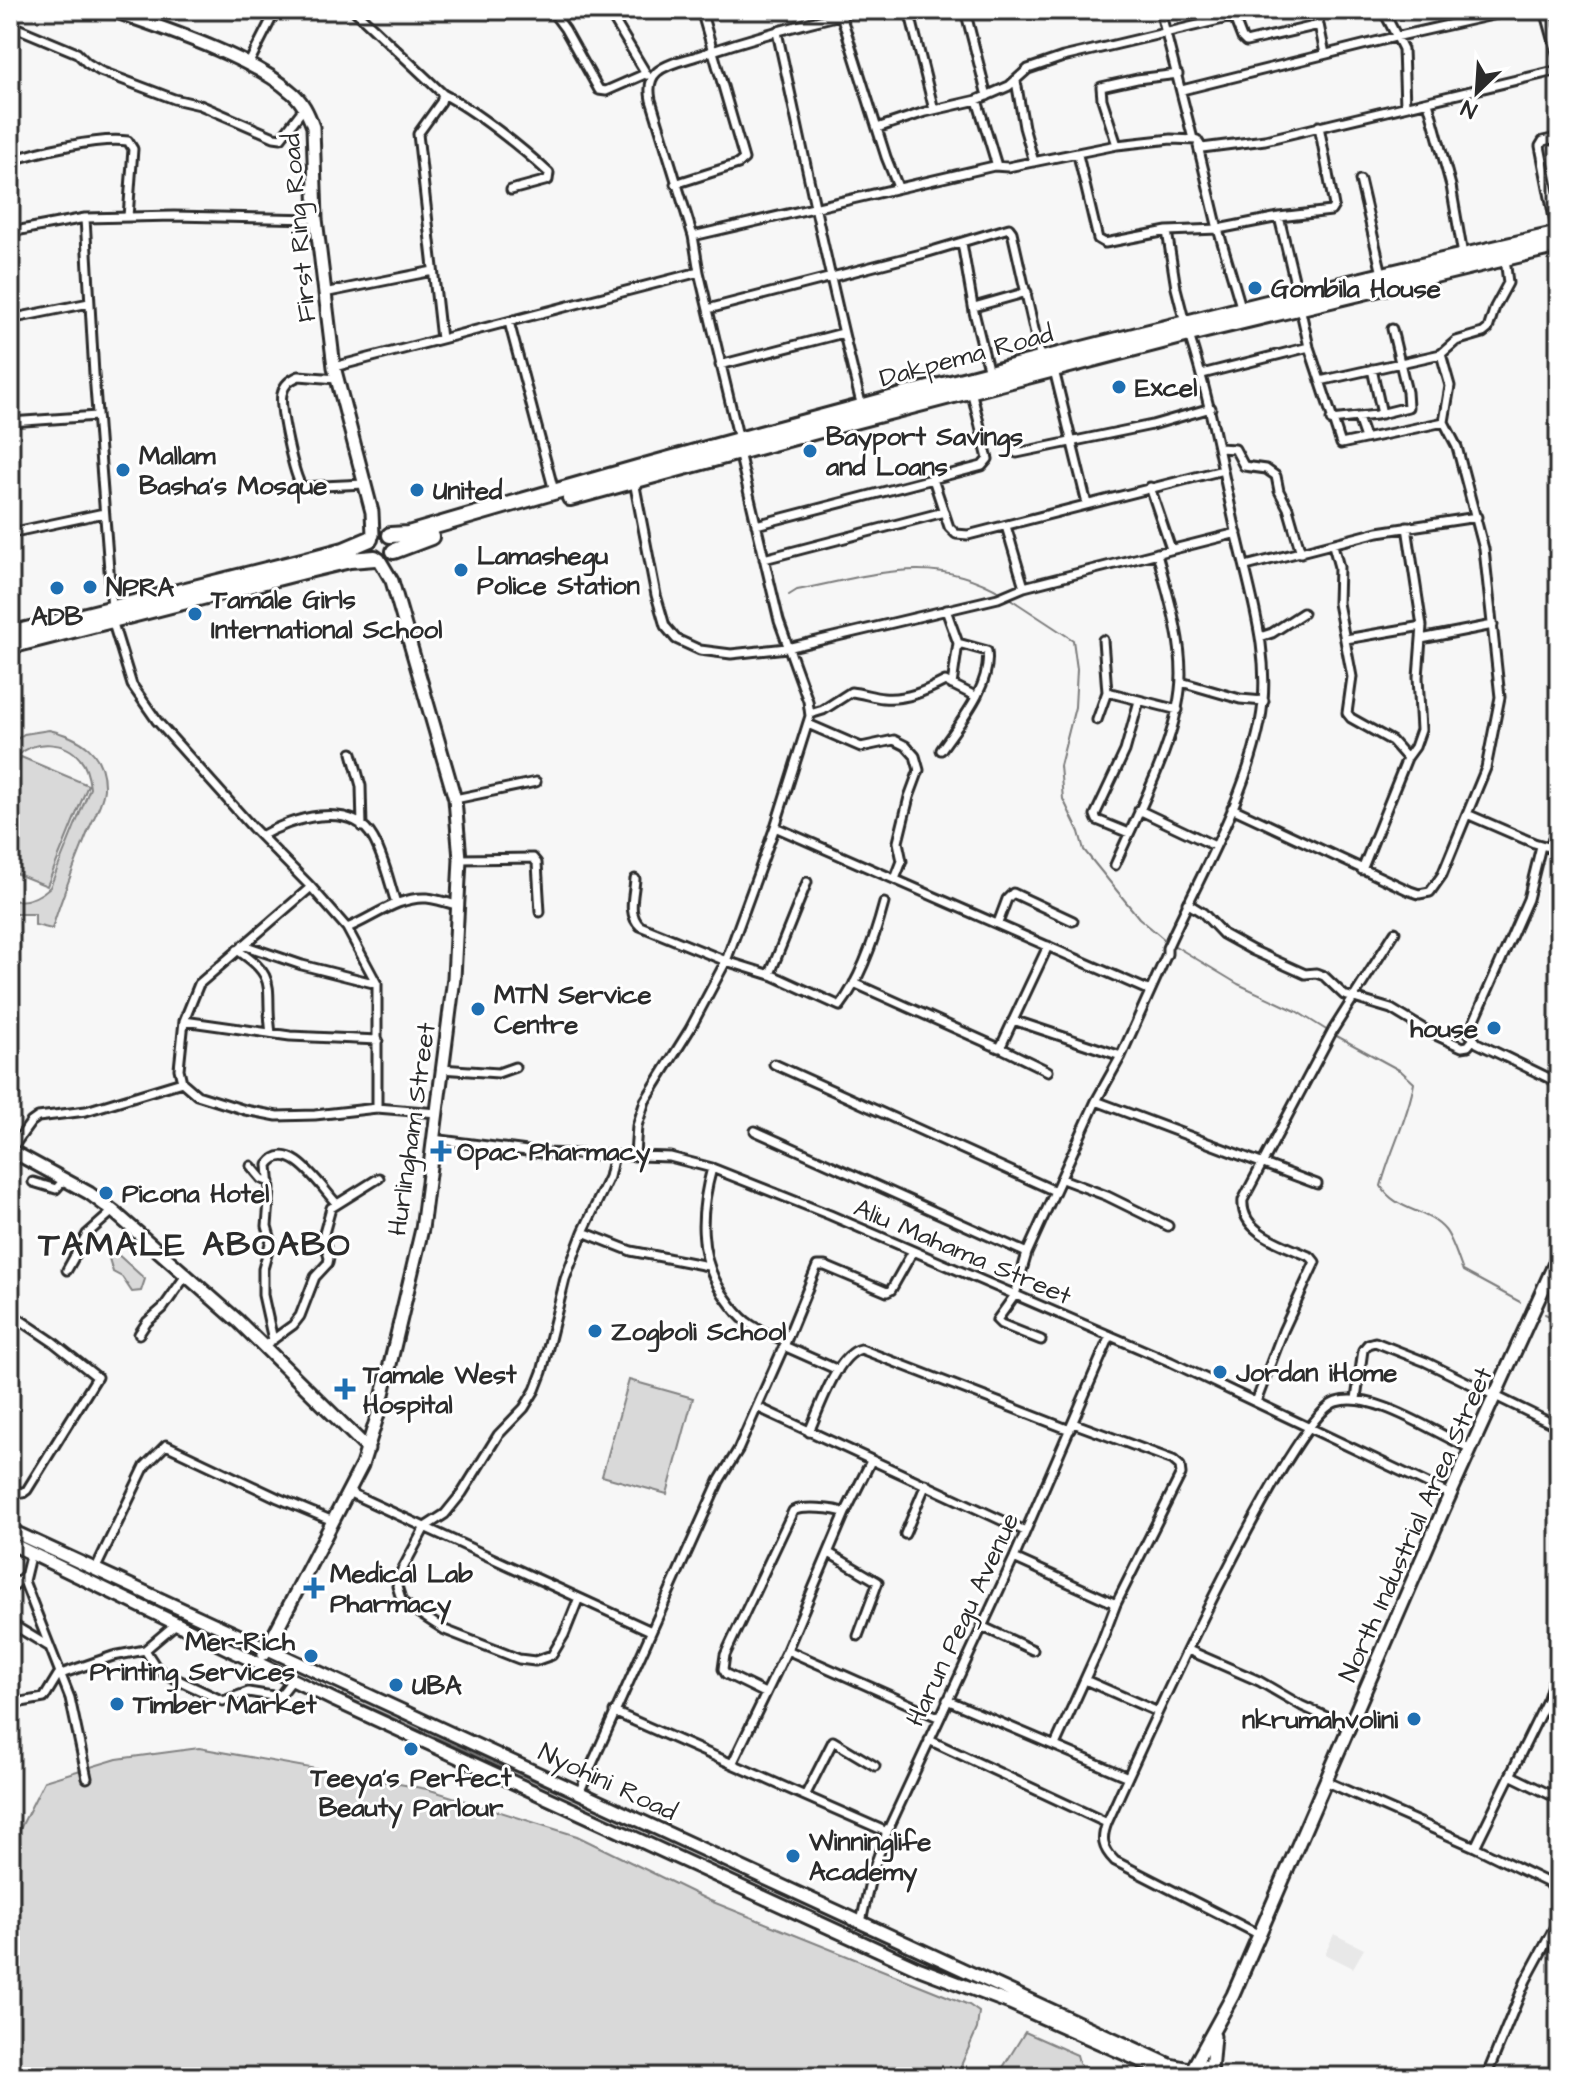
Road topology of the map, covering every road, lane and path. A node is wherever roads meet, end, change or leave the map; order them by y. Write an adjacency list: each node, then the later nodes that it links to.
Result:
1 (276, 10): 26 (street)
2 (354, 10): 32 (street)
3 (551, 10): 29 (street)
4 (608, 10): 29 (street)
5 (701, 10): 23 (street)
6 (863, 10): 17 (street)
7 (909, 10): 38 (street)
8 (965, 10): 33 (street)
9 (1160, 10): 21 (street)
10 (1316, 10): 19 (street)
11 (1383, 10): 22 (street)
12 (1515, 10): 15 (street)
13 (1545, 10): 25 (street)
14 (120, 11): 26 (main road, First Ring Road)
15 (1485, 13): 22 (street)
16 (1232, 14): 19 (street); 21 (street)
17 (841, 15): 20 (street); 40 (street)
18 (10, 25): 37 (street)
19 (1319, 25): 24 (street)
20 (777, 32): 23 (street); 54 (street)
21 (1167, 33): 28 (street); 30 (street)
22 (1395, 37): 24 (street); 36 (street)
23 (713, 51): 29 (street); 51 (street)
24 (1325, 54): 31 (street)
25 (1559, 60)
26 (248, 65): 37 (main road, First Ring Road)
27 (1559, 70): 35 (street)
28 (1178, 74): 31 (street); 44 (street)
29 (649, 76): 51 (street)
30 (1016, 81): 33 (street); 48 (street)
31 (1182, 90): 42 (street)
32 (443, 94): 53 (street); 67 (street)
33 (987, 96): 34 (street)
34 (977, 100): 38 (street); 49 (street)
35 (1428, 102): 36 (street); 65 (street)
36 (1405, 106): 39 (street)
37 (305, 107): 58 (main road, First Ring Road)
38 (934, 110): 40 (street)
39 (1319, 126): 42 (street); 56 (street)
40 (877, 128): 52 (street)
41 (1556, 138): 63 (street)
42 (1197, 140): 44 (street); 59 (street)
43 (10, 141): 46 (street)
44 (1117, 145): 45 (street)
45 (1078, 155): 48 (street); 60 (street)
46 (21, 157): 47 (street); 55 (street)
47 (10, 161)
48 (1034, 162): 49 (street)
49 (997, 166): 52 (street)
50 (1360, 180): 69 (street)
51 (675, 184): 62 (street)
52 (898, 187): 54 (street)
53 (511, 190)
54 (816, 206): 62 (street); 70 (street)
55 (128, 217): 57 (street); 58 (street)
56 (1279, 217): 59 (street); 73 (street)
57 (85, 218): 61 (street); 74 (street)
58 (316, 219): 72 (main road, First Ring Road)
59 (1218, 229): 60 (street); 77 (street)
60 (1167, 231): 80 (street)
61 (10, 232)
62 (693, 236): 68 (street)
63 (1558, 238): 65 (highway, Dakpema Road); 66 (highway, Dakpema Road)
64 (962, 243): 70 (street); 71 (street); 75 (street)
65 (1463, 255): 69 (highway, Dakpema Road)
66 (1505, 258): 73 (highway, Dakpema Road); 85 (street)
67 (433, 271): 72 (street); 83 (street)
68 (699, 272): 76 (street); 79 (street)
69 (1382, 274): 73 (highway, Dakpema Road)
70 (829, 278): 76 (street); 82 (street)
71 (1027, 292): 75 (street); 86 (street)
72 (324, 293): 91 (main road, First Ring Road)
73 (1299, 302): 77 (highway, Dakpema Road); 80 (highway, Dakpema Road); 84 (street)
74 (89, 303): 78 (street); 99 (street)
75 (974, 307): 92 (street)
76 (708, 309): 88 (street)
77 (1242, 310): 80 (highway, Dakpema Road)
78 (10, 319)
79 (509, 322): 83 (street); 114 (street)
80 (1187, 329): 86 (highway, Dakpema Road); 90 (highway, Dakpema Road); 93 (street)
81 (1392, 329): 87 (street)
82 (843, 333): 88 (street); 96 (street)
83 (441, 339): 91 (street)
84 (1309, 347): 93 (street); 94 (street)
85 (1441, 354): 87 (street); 103 (street)
86 (1041, 360): 92 (highway, Dakpema Road)
87 (1401, 362): 89 (street); 98 (street)
88 (720, 365): 106 (street)
89 (1372, 369): 94 (street); 98 (street)
90 (1054, 370): 95 (highway, Dakpema Road); 105 (street)
91 (336, 373): 112 (main road, First Ring Road); 112 (street)
92 (989, 373): 96 (highway, Dakpema Road)
93 (1202, 374): 97 (street)
94 (1320, 381): 101 (street)
95 (971, 390): 106 (highway, Dakpema Road); 110 (street)
96 (862, 407): 106 (highway, Dakpema Road)
97 (1211, 408): 105 (street); 107 (street)
98 (1382, 414): 100 (street)
99 (97, 416): 102 (street); 117 (street)
100 (1358, 418): 101 (street); 104 (street)
101 (1331, 420): 104 (street)
102 (10, 422)
103 (1444, 422): 104 (street); 118 (street)
104 (1365, 438)
105 (1071, 441): 108 (street); 115 (street)
106 (739, 446): 111 (highway, Dakpema Road); 114 (highway, Dakpema Road); 119 (street)
107 (1219, 448): 109 (street); 128 (street)
108 (1017, 453)
109 (1223, 470): 113 (street); 123 (street)
110 (933, 479): 116 (street); 119 (street)
111 (634, 481): 129 (highway, Dakpema Road); 145 (street)
112 (365, 484): 124 (main road, First Ring Road)
113 (1150, 487): 115 (street); 126 (street)
114 (554, 493): 124 (highway, Dakpema Road)
115 (1087, 504): 120 (street)
116 (944, 512): 120 (street); 130 (street)
117 (104, 513): 122 (street); 135 (street)
118 (1477, 517): 121 (street); 136 (street)
119 (756, 525): 130 (street)
120 (1006, 526): 132 (street)
121 (1407, 527): 125 (street); 137 (street)
122 (10, 533)
123 (1237, 533): 126 (street); 131 (street)
124 (379, 536): 129 (highway); 129 (highway); 135 (highway, Dakpema Road)
125 (1333, 545): 128 (street); 140 (street)
126 (1171, 549): 127 (street)
127 (1157, 553): 132 (street); 146 (street)
128 (1301, 553): 131 (street)
129 (385, 556): 135 (highway, Dakpema Road); 160 (main road, Hurlingham Street)
130 (764, 559): 145 (street)
131 (1246, 566): 139 (street)
132 (1024, 587): 133 (street)
133 (946, 610): 143 (street); 145 (street)
134 (1303, 613): 139 (street)
135 (112, 615): 138 (highway, Dakpema Road); 144 (highway, Dakpema Road); 168 (street)
136 (1493, 625): 141 (street); 163 (street)
137 (1422, 626): 140 (street); 141 (street)
138 (10, 634)
139 (1260, 637): 151 (street)
140 (1346, 639): 158 (street)
141 (1421, 639): 158 (street)
142 (1103, 640): 148 (street)
143 (958, 643): 147 (street); 149 (street)
144 (10, 646)
145 (787, 648): 153 (street)
146 (1181, 682): 151 (street); 152 (street)
147 (952, 685): 149 (street); 153 (street)
148 (1107, 692): 150 (street); 154 (street)
149 (975, 696): 156 (street)
150 (1139, 701): 152 (street); 167 (street)
151 (1264, 701): 161 (street)
152 (1178, 710): 162 (street)
153 (810, 714): 155 (street)
154 (1097, 720)
155 (808, 724): 166 (street); 176 (street)
156 (941, 750)
157 (352, 753): 165 (street)
158 (1407, 758): 174 (street)
159 (536, 782): 160 (street)
160 (455, 799): 172 (main road, Hurlingham Street)
161 (1232, 808): 169 (street); 174 (street)
162 (1139, 810): 167 (street); 169 (street)
163 (1467, 814): 170 (street); 174 (street)
164 (1559, 825): 170 (street)
165 (362, 827): 168 (street); 179 (street)
166 (775, 827): 176 (street); 190 (street)
167 (1129, 833): 173 (street)
168 (261, 836): 178 (street)
169 (1215, 846): 181 (street)
170 (1545, 847): 171 (street); 200 (street)
171 (1559, 850)
172 (460, 859): 182 (main road, Hurlingham Street); 183 (street)
173 (1115, 865)
174 (1362, 870)
175 (635, 879): 190 (street)
176 (895, 879): 185 (street)
177 (807, 882): 191 (street)
178 (311, 887): 186 (street); 189 (street)
179 (396, 903): 182 (street); 186 (street)
180 (884, 903): 192 (street)
181 (1187, 903): 194 (street); 195 (street)
182 (459, 906): 205 (main road, Hurlingham Street)
183 (540, 912)
184 (1073, 921): 185 (street)
185 (998, 923): 188 (street)
186 (347, 928): 193 (street)
187 (1395, 932): 195 (street)
188 (1048, 946): 194 (street); 196 (street)
189 (240, 947): 193 (street); 197 (street); 198 (street)
190 (726, 961): 191 (street); 215 (street)
191 (770, 974): 192 (street)
192 (854, 983): 201 (street)
193 (377, 984): 199 (street)
194 (1150, 991): 202 (street)
195 (1353, 999): 200 (street); 217 (street)
196 (1013, 1020): 201 (street); 202 (street)
197 (184, 1021): 198 (street); 207 (street)
198 (271, 1033): 199 (street)
199 (378, 1040): 210 (street)
200 (1473, 1040): 208 (street)
201 (1002, 1044): 206 (street)
202 (1121, 1056): 209 (street)
203 (774, 1064): 226 (street)
204 (515, 1067): 205 (street)
205 (441, 1069): 211 (main road, Hurlingham Street)
206 (1048, 1071)
207 (182, 1082): 210 (street); 214 (street)
208 (1559, 1083)
209 (1096, 1101): 217 (street); 221 (street)
210 (377, 1108): 211 (street)
211 (437, 1113): 213 (main road, Hurlingham Street)
212 (755, 1131): 232 (street)
213 (433, 1139): 216 (street, Aliu Mahama Street); 253 (main road, Hurlingham Street)
214 (10, 1150): 222 (main road)
215 (635, 1154): 216 (street, Aliu Mahama Street); 219 (street, Aliu Mahama Street)
216 (614, 1155): 230 (street)
217 (1264, 1164): 225 (street); 247 (street)
218 (251, 1166): 224 (street)
219 (712, 1168): 231 (street, Aliu Mahama Street); 234 (street)
220 (379, 1178): 227 (street)
221 (1062, 1179): 226 (street); 229 (street)
222 (64, 1180): 223 (street); 228 (main road)
223 (33, 1182)
224 (270, 1182): 227 (street); 242 (street)
225 (1317, 1184)
226 (1055, 1191): 232 (street)
227 (337, 1204): 242 (street)
228 (113, 1211): 235 (street); 236 (main road)
229 (1168, 1226)
230 (583, 1232): 234 (street); 262 (street)
231 (913, 1251): 237 (street, Aliu Mahama Street); 243 (street)
232 (1027, 1253): 237 (street)
233 (1559, 1254): 245 (main road, North Industrial Area Street)
234 (708, 1266): 243 (street)
235 (67, 1270)
236 (187, 1274): 239 (street); 242 (main road)
237 (1015, 1295): 240 (street, Aliu Mahama Street); 241 (street)
238 (10, 1313): 257 (street)
239 (139, 1334)
240 (1110, 1336): 247 (street, Aliu Mahama Street); 249 (street, Harun Pegu Avenue)
241 (1041, 1340)
242 (269, 1343): 253 (main road)
243 (785, 1344): 244 (street); 248 (street)
244 (838, 1370): 249 (street); 252 (street)
245 (1496, 1395): 246 (street); 251 (street); 254 (main road, North Industrial Area Street)
246 (1356, 1399): 250 (street); 254 (street)
247 (1256, 1402): 250 (street, Aliu Mahama Street)
248 (757, 1407): 252 (street); 278 (street)
249 (1072, 1426): 264 (street, Harun Pegu Avenue); 274 (street)
250 (1311, 1427): 259 (street, Aliu Mahama Street); 285 (street)
251 (1559, 1427)
252 (809, 1432): 255 (street)
253 (368, 1449): 258 (main road, Hurlingham Street)
254 (1472, 1449): 259 (main road, North Industrial Area Street)
255 (871, 1461): 256 (street); 260 (street)
256 (926, 1484): 264 (street); 265 (street)
257 (10, 1488)
258 (348, 1492): 261 (main road, Hurlingham Street); 262 (street)
259 (1451, 1495): 299 (main road, North Industrial Area Street)
260 (845, 1513): 268 (street); 292 (street)
261 (333, 1521): 270 (street); 281 (main road, Hurlingham Street)
262 (425, 1527): 273 (street); 273 (street)
263 (10, 1530): 270 (main road, Nyohini Road)
264 (1025, 1531): 269 (street, Harun Pegu Avenue)
265 (905, 1534)
266 (10, 1543): 267 (main road, Nyohini Road)
267 (31, 1552): 271 (street); 276 (main road, Nyohini Road)
268 (829, 1553): 279 (street); 283 (street)
269 (1014, 1558): 274 (street); 277 (street, Harun Pegu Avenue)
270 (95, 1570): 281 (main road, Nyohini Road)
271 (24, 1576): 272 (street); 280 (street)
272 (10, 1590)
273 (578, 1600): 278 (street)
274 (1116, 1604): 290 (street)
275 (10, 1623): 280 (street)
276 (177, 1623): 282 (street); 287 (main road, Nyohini Road)
277 (981, 1626): 284 (street); 294 (street, Harun Pegu Avenue)
278 (651, 1631): 296 (street)
279 (858, 1636)
280 (50, 1648): 288 (street)
281 (266, 1649): 287 (main road, Hurlingham Street); 291 (main road, Nyohini Road)
282 (145, 1650): 288 (street); 289 (street)
283 (787, 1650): 292 (street); 298 (street)
284 (1033, 1650)
285 (1188, 1650): 297 (street); 299 (street)
286 (1559, 1661): 304 (street)
287 (260, 1662): 289 (main road, Nyohini Road)
288 (61, 1673): 295 (street); 306 (street)
289 (293, 1679): 293 (main road, Nyohini Road)
290 (1085, 1680): 297 (street); 301 (street)
291 (342, 1684): 293 (main road); 308 (main road, Nyohini Road)
292 (765, 1693): 302 (street)
293 (334, 1700): 323 (main road, Nyohini Road)
294 (947, 1700): 298 (street, Harun Pegu Avenue); 301 (street)
295 (10, 1704)
296 (614, 1712): 302 (street); 308 (street)
297 (1158, 1712): 305 (street)
298 (938, 1717): 300 (street, Harun Pegu Avenue)
299 (1349, 1727): 307 (main road, North Industrial Area Street)
300 (929, 1740): 311 (street); 312 (street, Harun Pegu Avenue)
301 (1055, 1745): 305 (street)
302 (733, 1762): 309 (street)
303 (875, 1766): 309 (street)
304 (1510, 1775): 310 (street); 313 (street)
305 (1128, 1777): 311 (street)
306 (87, 1778)
307 (1325, 1781): 313 (street); 319 (main road, North Industrial Area Street)
308 (579, 1793): 318 (main road, Nyohini Road)
309 (806, 1794): 312 (street)
310 (1559, 1799)
311 (1107, 1823): 319 (street)
312 (887, 1832): 318 (street, Harun Pegu Avenue)
313 (1475, 1847): 315 (street)
314 (1559, 1872): 315 (street)
315 (1549, 1884): 316 (street)
316 (1559, 1888)
317 (1559, 1919): 324 (street)
318 (861, 1922): 321 (main road, Nyohini Road)
319 (1258, 1934): 320 (main road, North Industrial Area Street)
320 (1214, 2032): 321 (main road, North Industrial Area Street); 322 (main road, North Industrial Area Street)
321 (1189, 2071): 322 (main road, Nyohini Road)
322 (1214, 2075)
323 (1177, 2077)
324 (1486, 2077)

